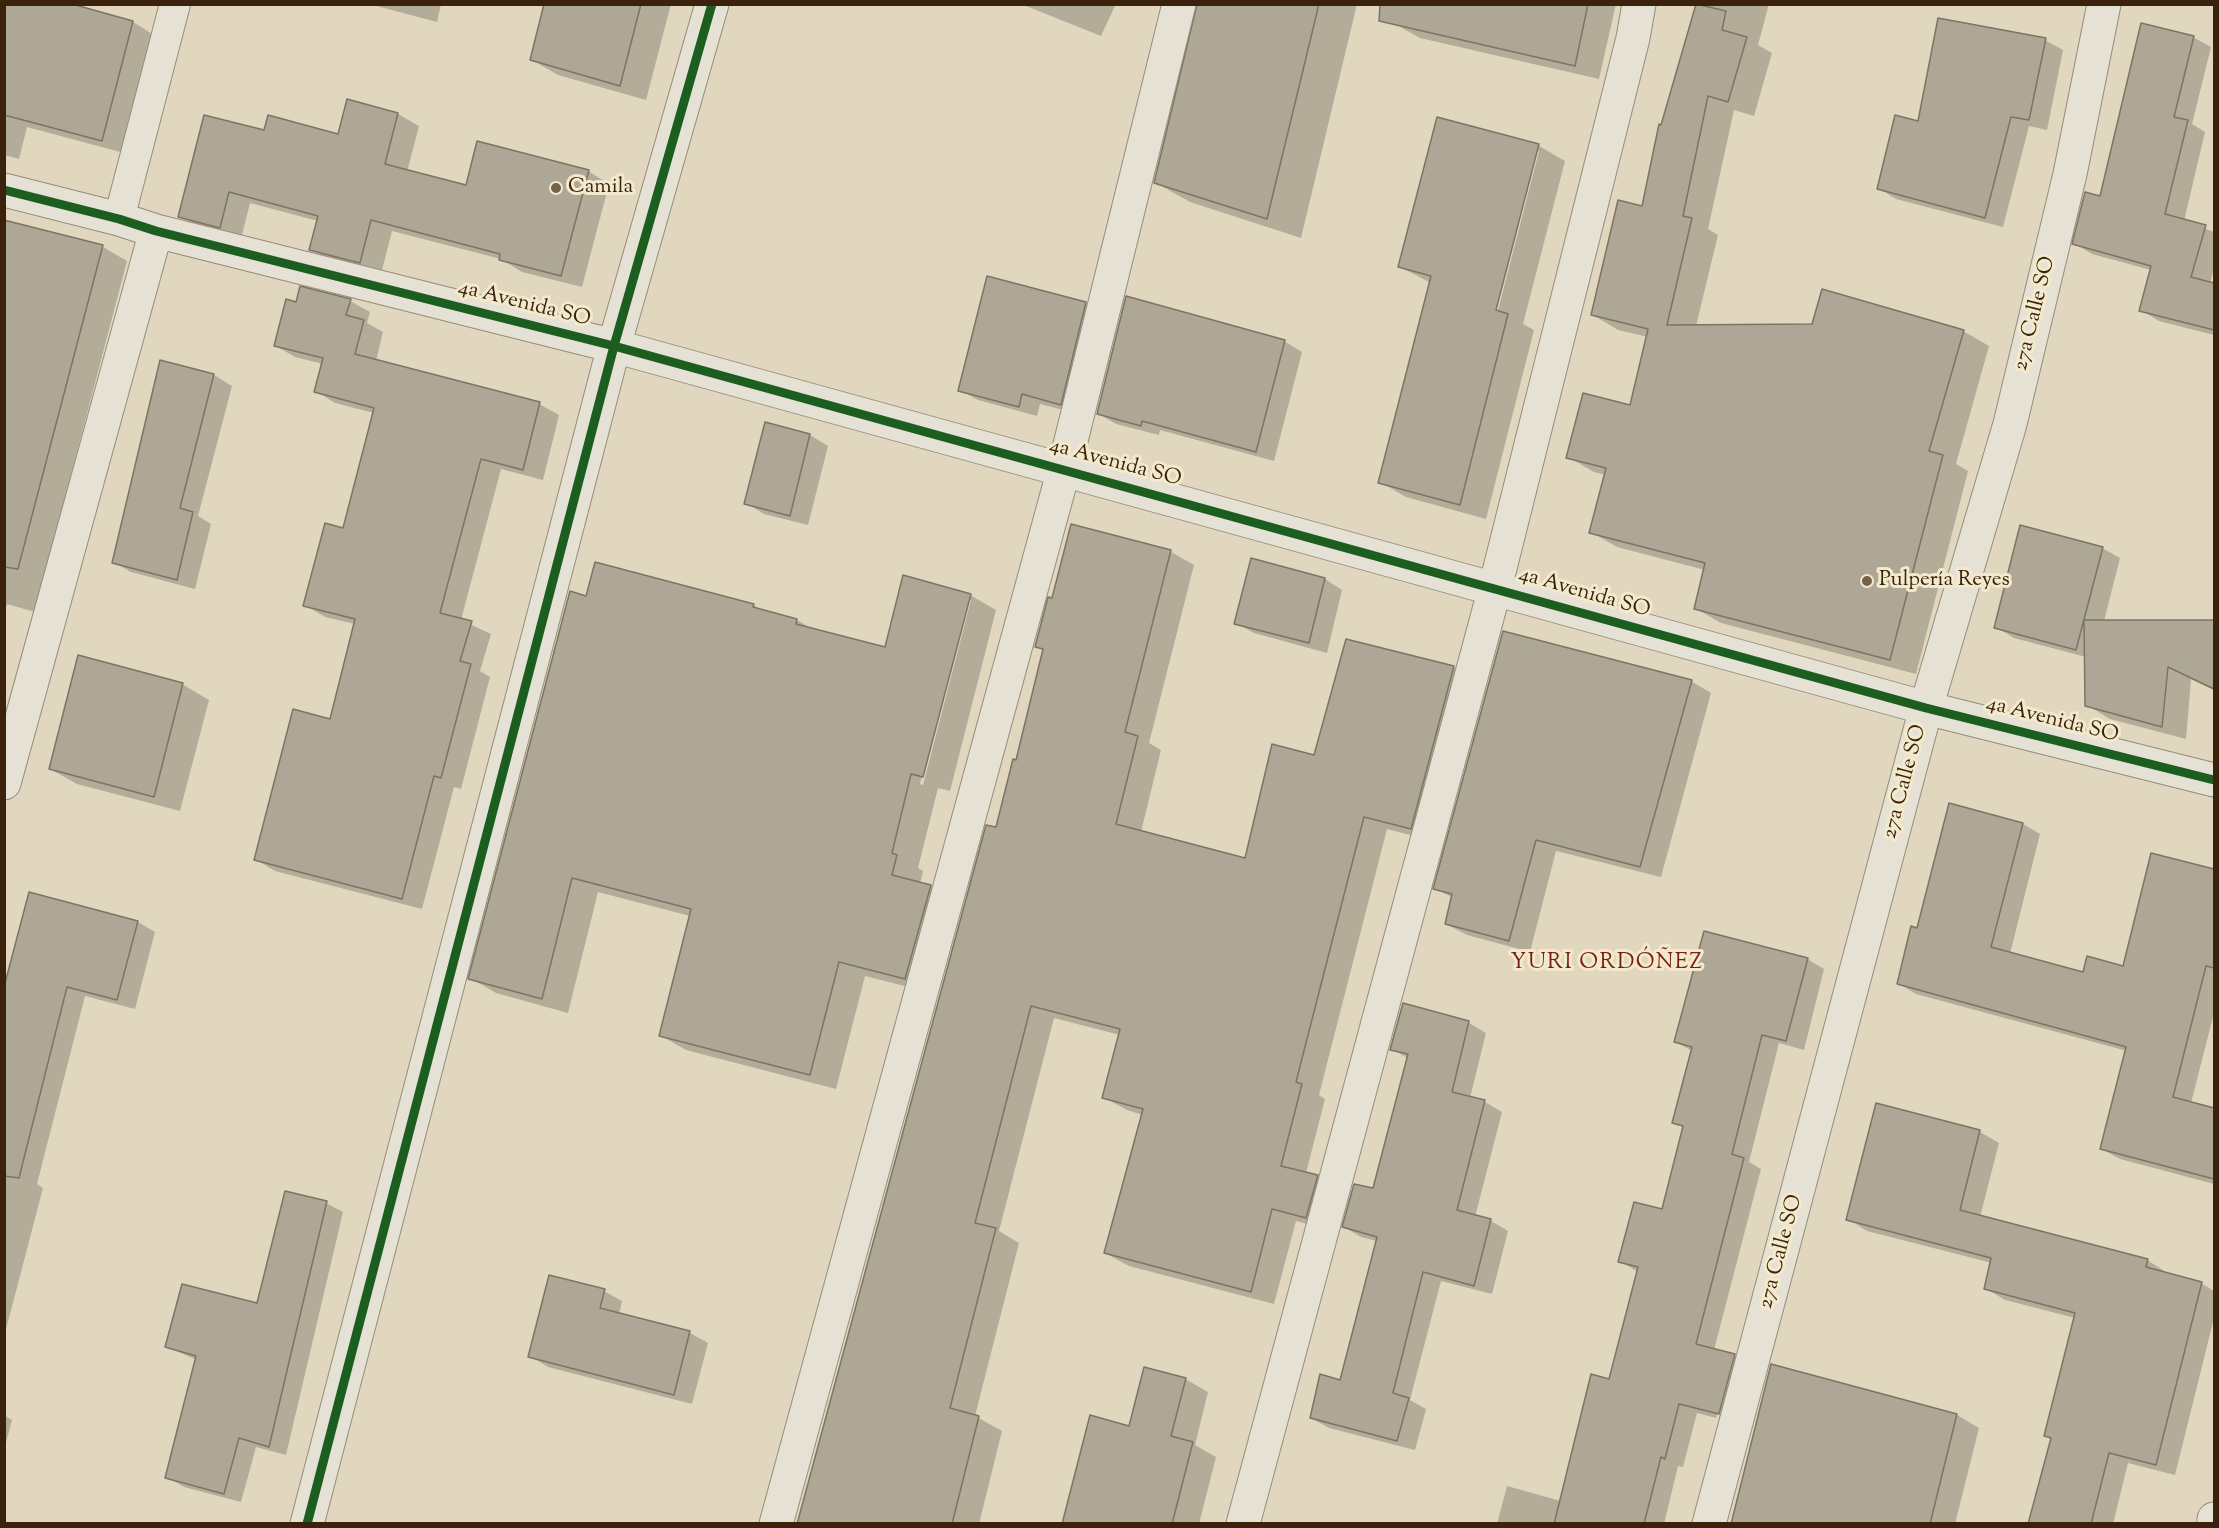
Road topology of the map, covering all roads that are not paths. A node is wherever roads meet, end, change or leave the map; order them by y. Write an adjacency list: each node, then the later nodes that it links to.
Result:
1 (175, 4): 7 (lane)
2 (712, 4): 9 (street)
3 (1179, 4): 10 (street)
4 (1639, 4): 11 (street)
5 (2104, 4): 12 (street, 27a Calle SO)
6 (4, 190): 7 (street, 4a Avenida SO)
7 (118, 219): 8 (street, 4a Avenida SO)
8 (156, 231): 9 (street, 4a Avenida SO); 14 (street)
9 (614, 346): 10 (street, 4a Avenida SO); 16 (street)
10 (1064, 469): 11 (street, 4a Avenida SO); 17 (street)
11 (1495, 588): 12 (street, 4a Avenida SO); 18 (street)
12 (1926, 708): 13 (street, 4a Avenida SO); 19 (street, 27a Calle SO)
13 (2214, 780)
14 (4, 783)
15 (2214, 1519): 20 (street)
16 (307, 1524)
17 (776, 1524)
18 (1243, 1524)
19 (1709, 1524)
20 (2214, 1524)

